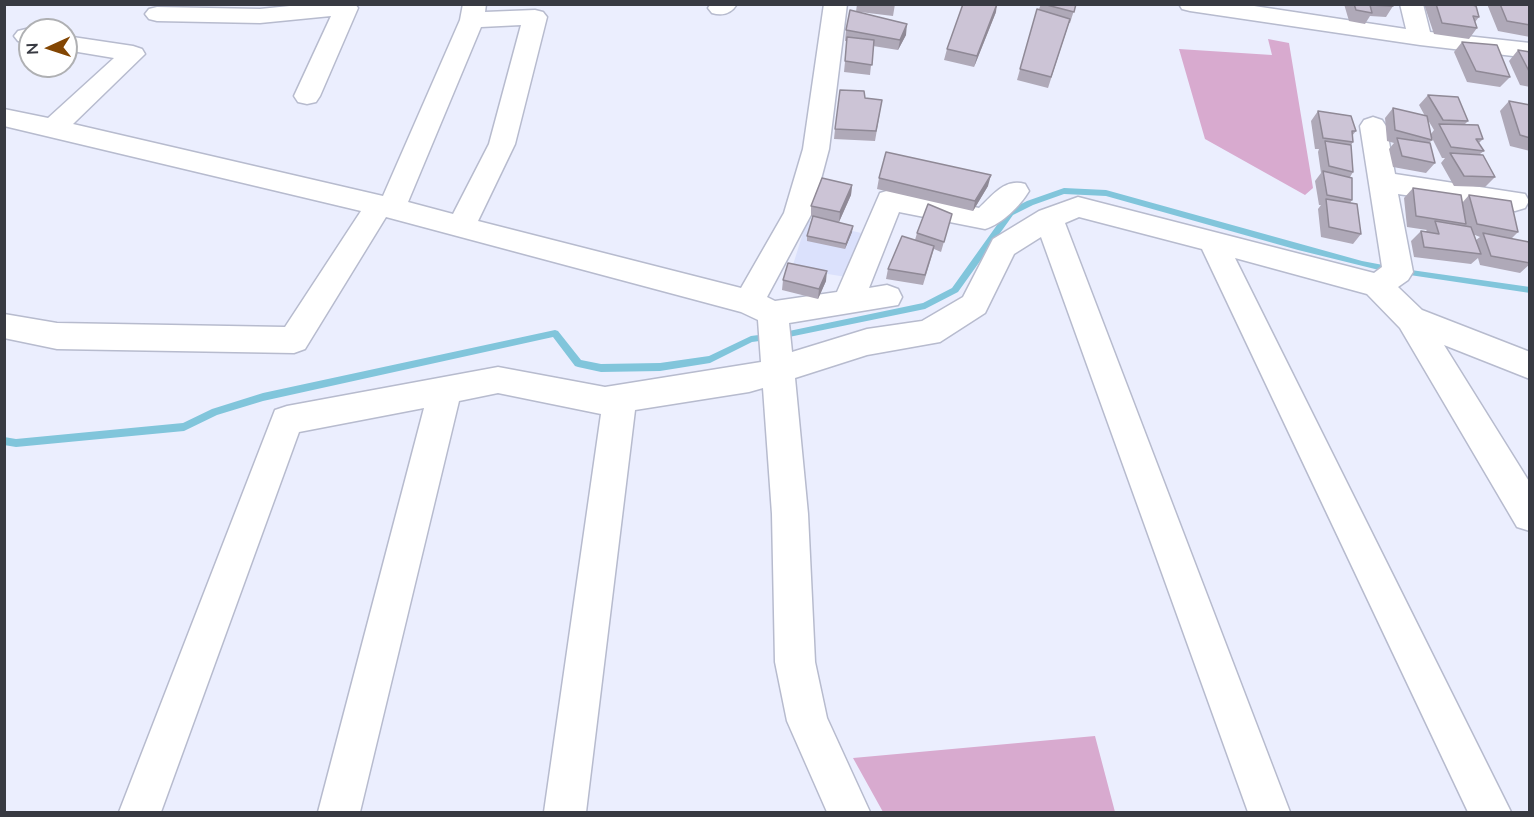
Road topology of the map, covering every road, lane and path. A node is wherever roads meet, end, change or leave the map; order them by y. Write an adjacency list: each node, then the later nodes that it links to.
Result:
1 (836, 4): 25 (street)
2 (1190, 4): 4 (street)
3 (1410, 4): 7 (street)
4 (1233, 8): 7 (street)
5 (159, 9): 10 (street); 11 (street)
6 (473, 12): 18 (street); 20 (street)
7 (1420, 38): 9 (street)
8 (78, 45): 10 (street)
9 (1530, 51)
10 (133, 54): 14 (street)
11 (307, 96)
12 (4, 117): 14 (street)
13 (1373, 126): 15 (street)
14 (52, 129): 18 (street)
15 (1383, 182): 17 (street); 22 (street)
16 (1015, 191): 24 (street)
17 (1515, 201)
18 (385, 207): 20 (street); 27 (street)
19 (1049, 218): 21 (street); 29 (street); 37 (street)
20 (461, 227): 25 (street)
21 (1212, 241): 22 (street); 38 (street)
22 (1378, 286): 26 (street)
23 (887, 297): 24 (street)
24 (848, 303): 25 (street)
25 (761, 308): 29 (street)
26 (1411, 319): 28 (street); 32 (street)
27 (4, 326)
28 (1530, 366)
29 (777, 371): 31 (street); 36 (street)
30 (445, 391): 31 (street); 33 (street); 34 (street)
31 (620, 398): 35 (street)
32 (1530, 515)
33 (140, 813)
34 (339, 813)
35 (565, 813)
36 (849, 813)
37 (1269, 813)
38 (1490, 813)

